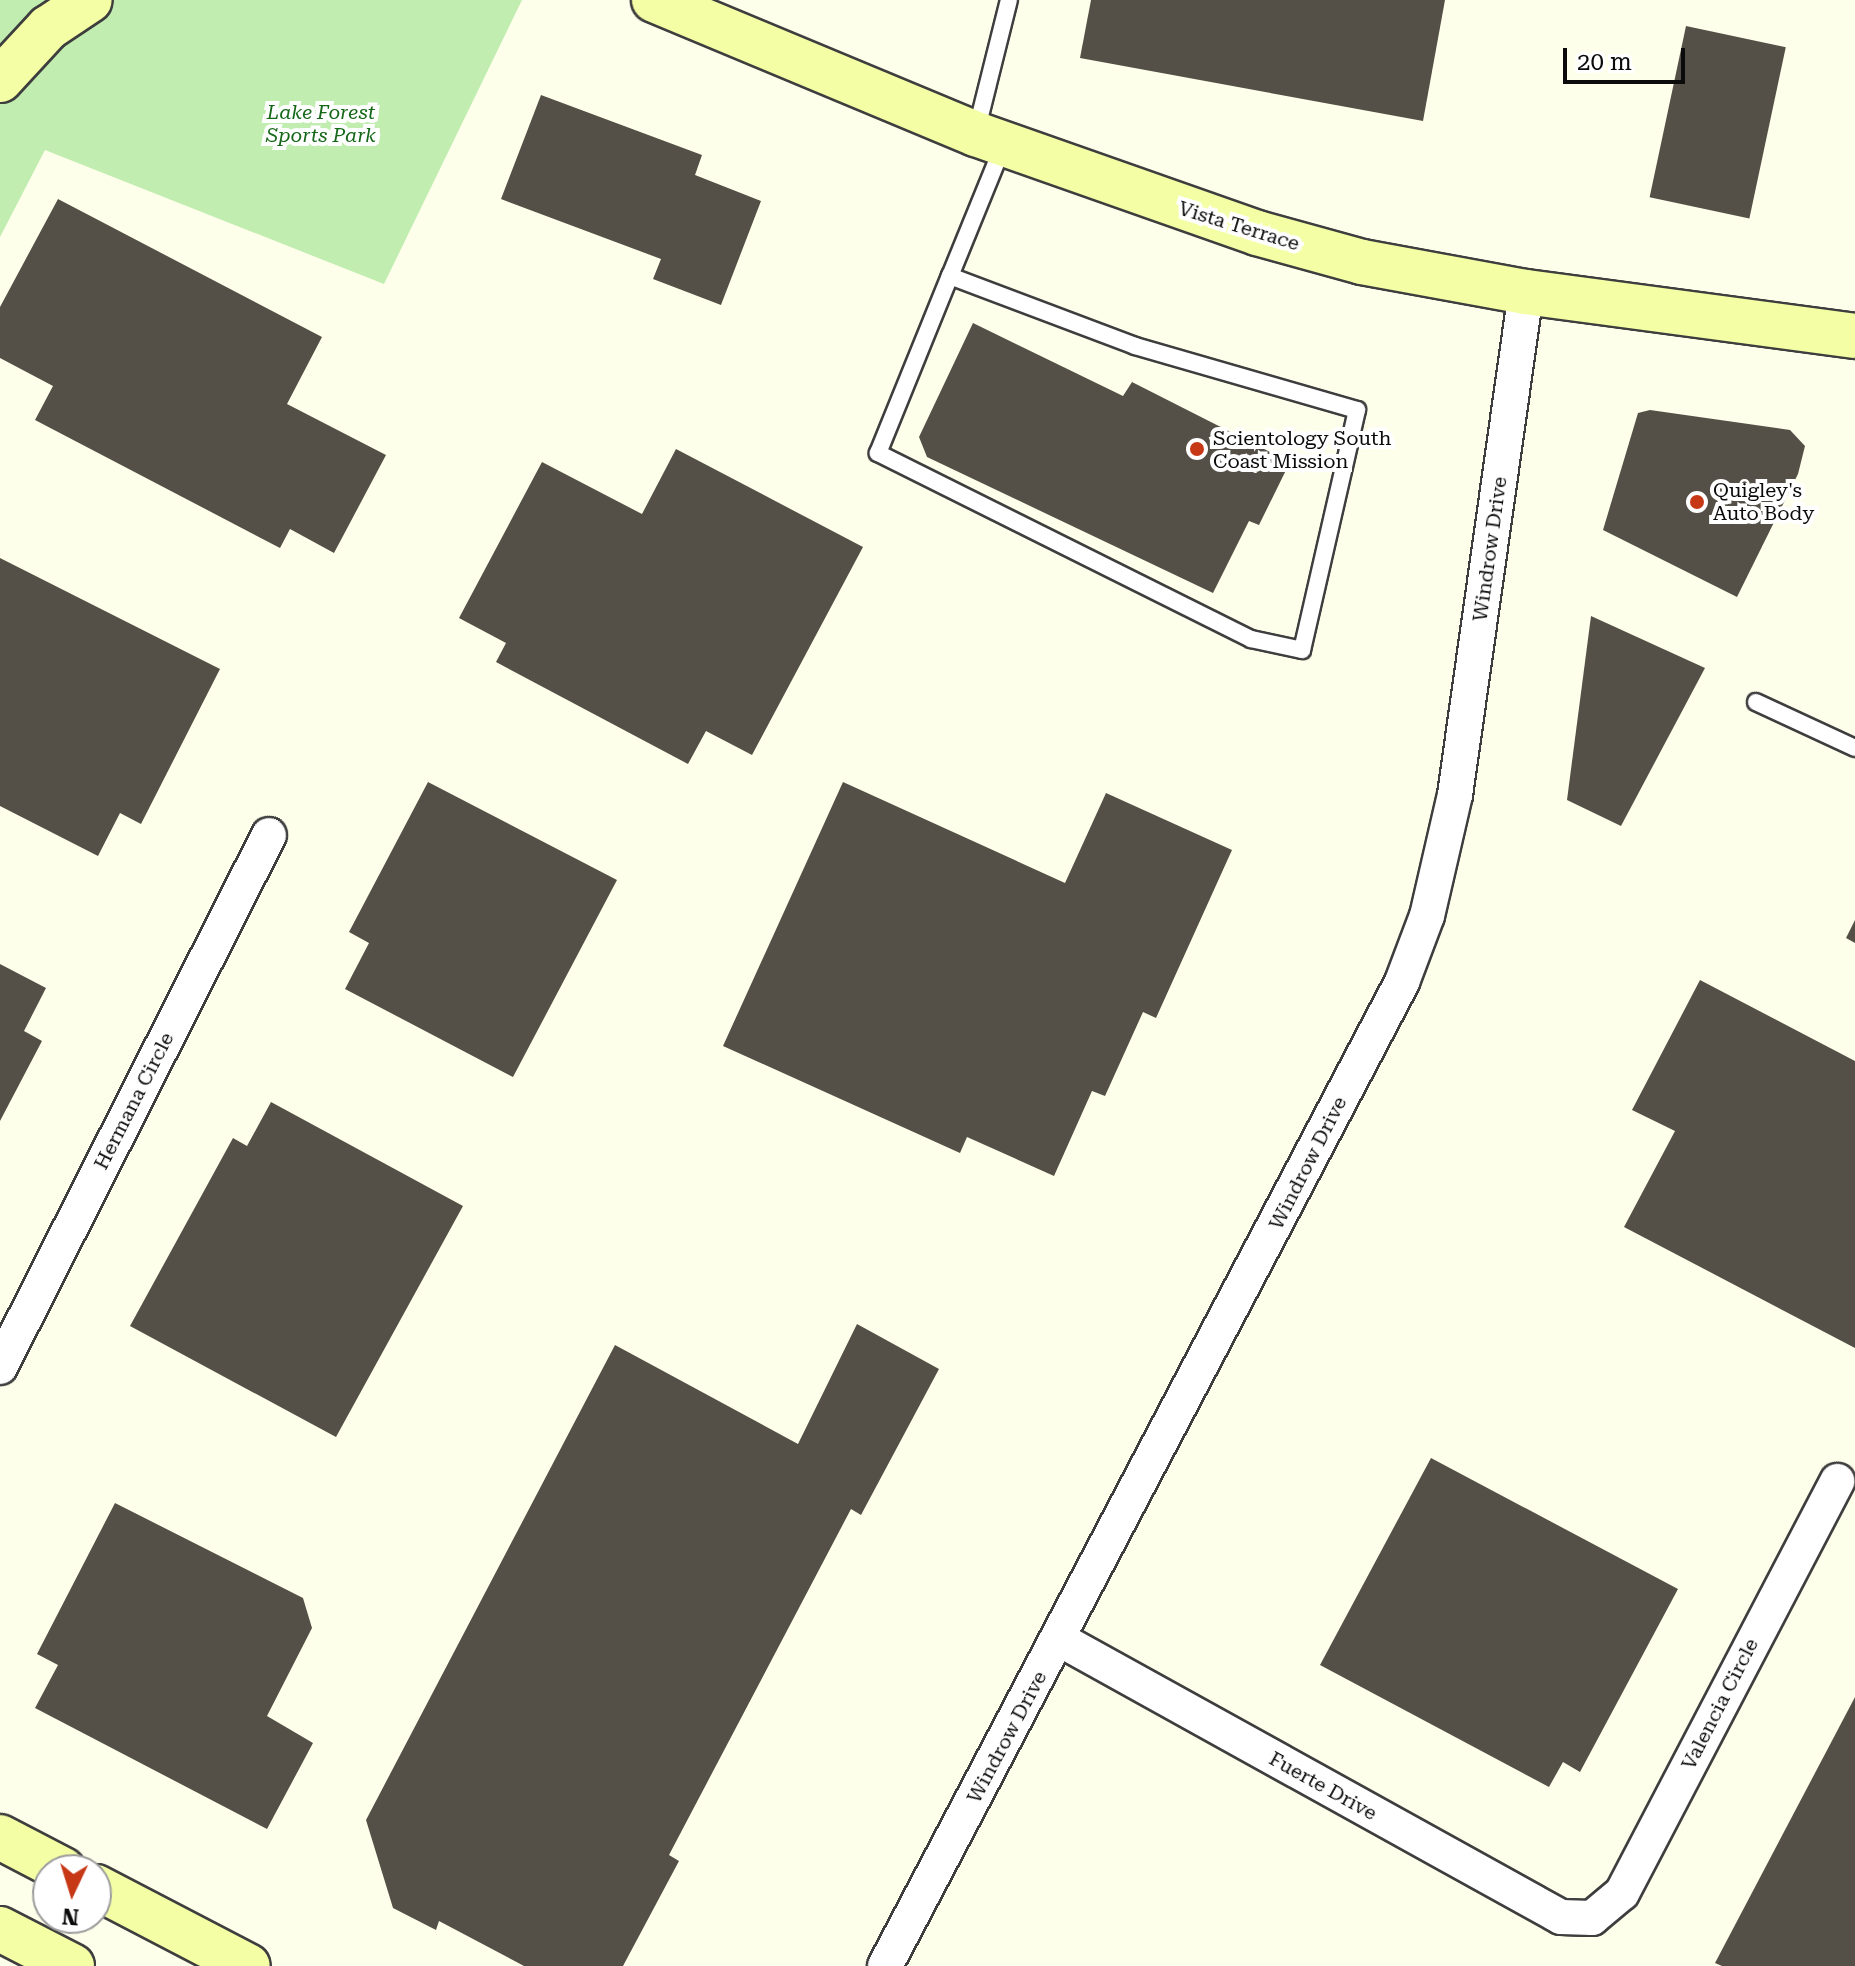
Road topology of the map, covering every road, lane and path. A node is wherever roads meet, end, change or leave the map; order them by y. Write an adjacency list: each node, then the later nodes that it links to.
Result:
1 (90, 0): 4 (street)
2 (654, 0): 5 (street, Vista Terrace)
3 (1009, 0): 5 (lane)
4 (0, 80)
5 (990, 139): 6 (lane); 7 (street, Vista Terrace)
6 (950, 276): 6 (lane)
7 (1526, 292): 8 (street, Vista Terrace); 14 (street, Windrow Drive)
8 (1855, 336)
9 (1756, 702): 10 (lane)
10 (1855, 748)
11 (269, 835): 12 (street, Hermana Circle)
12 (0, 1367)
13 (1837, 1481): 18 (street, Valencia Circle)
14 (1059, 1639): 18 (street, Fuerte Drive); 22 (street, Windrow Drive)
15 (0, 1837): 16 (street)
16 (32, 1854)
17 (112, 1895): 21 (street)
18 (1592, 1918)
19 (0, 1929): 20 (street)
20 (72, 1966)
21 (248, 1966)
22 (885, 1966)

